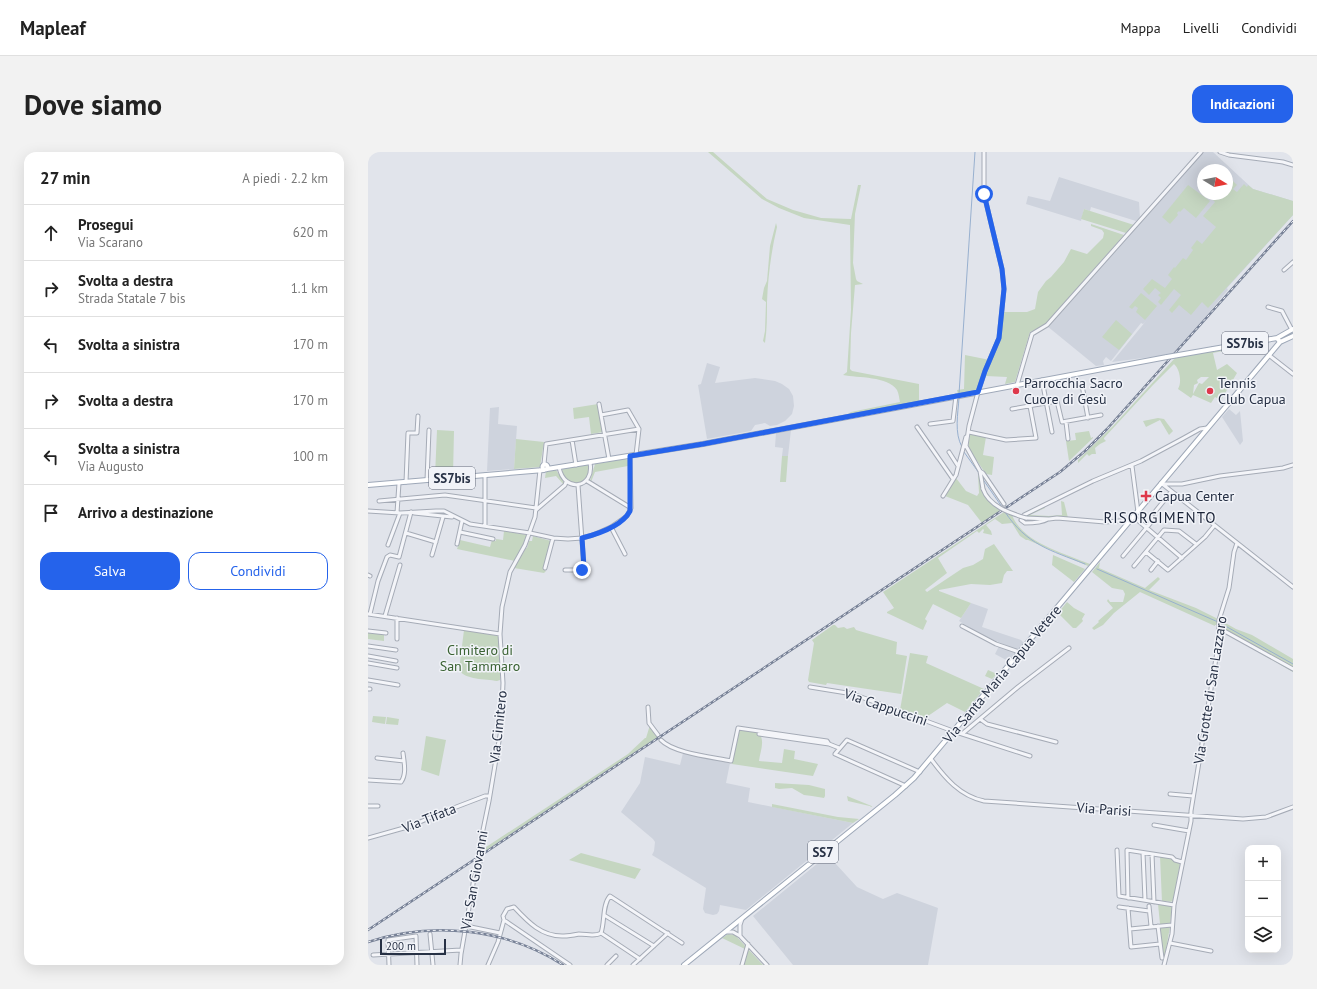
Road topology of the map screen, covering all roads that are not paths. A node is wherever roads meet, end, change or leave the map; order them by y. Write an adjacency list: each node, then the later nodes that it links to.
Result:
1 (984, 152): 17 (street)
2 (1201, 152): 15 (street)
3 (1220, 152): 4 (street)
4 (1293, 165)
5 (1293, 262): 6 (street)
6 (1284, 270)
7 (1268, 307): 8 (street)
8 (1292, 330): 10 (main road)
9 (1293, 336): 11 (main road, SS7)
10 (1277, 338): 11 (main road); 14 (main road, SS7bis, bridge)
11 (1280, 342): 12 (main road, Via Santa Maria Capua Vetere / SS7)
12 (1270, 356): 13 (street); 31 (main road, Via Santa Maria Capua Vetere / SS7)
13 (1293, 374)
14 (1042, 380): 15 (main road, SS7bis); 19 (street)
15 (1017, 385): 17 (main road, SS7bis)
16 (1082, 385): 26 (street)
17 (978, 392): 18 (main road, SS7bis); 29 (street)
18 (956, 396): 28 (street); 40 (main road, SS7bis)
19 (1046, 402): 21 (street); 27 (street); 35 (street)
20 (599, 404): 23 (street)
21 (1030, 406): 22 (street); 34 (street)
22 (1012, 409)
23 (601, 415): 32 (street); 36 (street)
24 (1101, 415): 26 (street)
25 (418, 416): 55 (street)
26 (1088, 418): 27 (street)
27 (1066, 422): 37 (street)
28 (930, 424)
29 (969, 426): 34 (street); 47 (street)
30 (918, 427): 52 (street)
31 (1207, 428): 48 (street); 58 (main road, Via Santa Maria Capua Vetere / SS7)
32 (639, 429): 36 (street); 40 (street)
33 (429, 430): 53 (street)
34 (969, 432): 50 (street)
35 (1052, 432)
36 (604, 434): 38 (street); 42 (street)
37 (1068, 439)
38 (572, 440): 44 (street); 46 (street, Via Cimitero)
39 (949, 452): 47 (street)
40 (636, 455): 41 (main road, SS7bis)
41 (630, 456): 42 (main road, SS7bis); 67 (street)
42 (609, 459): 43 (main road, SS7bis)
43 (590, 462): 44 (main road, SS7bis); 54 (street)
44 (576, 465): 49 (main road, SS7bis)
45 (1293, 465): 58 (street)
46 (543, 466): 49 (main road, SS7bis); 51 (main road, SS7bis); 68 (street, Via Cimitero)
47 (958, 466): 52 (street)
48 (1132, 466): 71 (street); 77 (street)
49 (558, 468): 56 (street)
50 (980, 471): 66 (street); 77 (street, bridge)
51 (485, 475): 53 (main road, SS7bis); 64 (street)
52 (953, 479): 62 (street)
53 (426, 480): 55 (main road, SS7bis)
54 (587, 480): 59 (street); 67 (street)
55 (406, 482): 57 (main road, SS7bis)
56 (566, 482): 59 (street); 68 (street)
57 (399, 483): 60 (main road, SS7bis); 63 (street)
58 (1161, 483): 61 (street); 71 (main road, Via Santa Maria Capua Vetere / SS7)
59 (578, 485): 88 (street)
60 (368, 486)
61 (1171, 492): 73 (street); 81 (street)
62 (943, 496)
63 (398, 499): 64 (street); 65 (street); 72 (street)
64 (485, 500): 68 (street); 80 (street)
65 (379, 501)
66 (1004, 504)
67 (631, 508): 82 (street)
68 (536, 509): 86 (street, Via Cimitero)
69 (368, 511): 72 (street)
70 (411, 512): 72 (street); 74 (street); 75 (street); 85 (street)
71 (1138, 512): 76 (main road, Via Santa Maria Capua Vetere / SS7)
72 (399, 513): 95 (street)
73 (1154, 513)
74 (443, 517): 75 (street); 91 (street)
75 (454, 517): 79 (street)
76 (1133, 518): 77 (street); 83 (street); 120 (main road, Via Santa Maria Capua Vetere / SS7)
77 (1048, 519)
78 (1153, 520): 83 (street)
79 (462, 521): 80 (street); 84 (street)
80 (485, 526): 86 (street)
81 (1214, 526): 92 (street); 94 (street)
82 (611, 527): 88 (street); 97 (street)
83 (1146, 528): 89 (street); 99 (street)
84 (460, 532): 90 (street); 93 (street)
85 (406, 533): 91 (street); 108 (street)
86 (530, 533): 87 (street); 115 (street, Via Cimitero)
87 (553, 538): 88 (street); 104 (street)
88 (582, 538): 105 (street)
89 (1158, 538): 94 (street); 96 (street); 100 (street)
90 (493, 539)
91 (436, 542): 98 (street)
92 (1237, 543): 107 (street); 112 (street, Via Grotte di San Lazzaro)
93 (457, 544)
94 (1196, 544): 100 (street)
95 (388, 545)
96 (1146, 552): 101 (street); 103 (street)
97 (625, 554)
98 (432, 555)
99 (1123, 556)
100 (1182, 558): 101 (street)
101 (1158, 561): 106 (street)
102 (400, 565): 109 (street)
103 (1134, 566)
104 (545, 568)
105 (565, 570)
106 (1151, 570)
107 (1293, 587)
108 (369, 614): 109 (street)
109 (385, 616): 110 (street)
110 (397, 618): 115 (street); 116 (street)
111 (962, 626): 120 (street)
112 (1219, 626): 125 (street); 149 (street, Via Grotte di San Lazzaro)
113 (368, 631): 114 (street)
114 (386, 633)
115 (500, 634): 148 (street, Via Cimitero)
116 (397, 639)
117 (368, 646): 119 (street)
118 (1069, 648): 130 (street)
119 (396, 650)
120 (1019, 652): 131 (main road, Via Santa Maria Capua Vetere / SS7)
121 (368, 656): 122 (street)
122 (396, 661)
123 (368, 663): 124 (street)
124 (397, 668)
125 (1293, 669)
126 (368, 680): 127 (street)
127 (398, 685)
128 (810, 686): 131 (street, Via Cappuccini)
129 (648, 707): 134 (street)
130 (980, 719): 133 (street); 136 (street)
131 (953, 731): 133 (street, Via Cappuccini); 142 (main road, Via Santa Maria Capua Vetere / SS7)
132 (759, 734): 137 (street)
133 (962, 734): 140 (street, Via Cappuccini)
134 (658, 735)
135 (661, 740): 137 (street)
136 (1056, 742)
137 (829, 744): 138 (street)
138 (839, 748): 144 (street); 146 (street)
139 (403, 753): 143 (street)
140 (1030, 756)
141 (377, 758): 143 (street)
142 (931, 759): 144 (main road, Via Santa Maria Capua Vetere / SS7); 154 (street, Via Parisi)
143 (404, 761): 145 (street)
144 (920, 772): 146 (main road, Via Santa Maria Capua Vetere / SS7)
145 (368, 780)
146 (906, 786): 172 (main road, Via Santa Maria Capua Vetere / SS7)
147 (1170, 794): 149 (street)
148 (489, 796): 157 (street, Via Tifata); 174 (street, Via San Giovanni)
149 (1193, 796): 154 (street, Via Grotte di San Lazzaro)
150 (368, 806): 151 (street)
151 (378, 806)
152 (1291, 808): 153 (street); 154 (street, Via Parisi)
153 (1293, 814)
154 (1190, 815): 156 (street, Via Grotte di San Lazzaro)
155 (1154, 825): 156 (street)
156 (1189, 831): 161 (street, Via Grotte di San Lazzaro)
157 (368, 838)
158 (1117, 850): 162 (street)
159 (1143, 853): 160 (street); 162 (street); 163 (street)
160 (1152, 854): 161 (street); 164 (street)
161 (1182, 862): 165 (street, Via Grotte di San Lazzaro)
162 (1128, 898): 163 (street)
163 (1144, 900): 164 (street)
164 (1154, 902): 165 (street)
165 (1174, 905): 173 (street, Via Grotte di San Lazzaro)
166 (1149, 906): 169 (street)
167 (1119, 907): 168 (street)
168 (1128, 908): 169 (street); 178 (street)
169 (1150, 911): 176 (street)
170 (604, 915): 181 (street); 182 (street); 190 (street)
171 (504, 920): 180 (street); 181 (street); 205 (street)
172 (742, 920): 175 (main road, Via Santa Maria Capua Vetere / SS7); 185 (street)
173 (1172, 925): 177 (street); 187 (street, Via Grotte di San Lazzaro)
174 (466, 926): 180 (street); 191 (street, Via San Giovanni)
175 (733, 926): 179 (main road, Via Santa Maria Capua Vetere / SS7); 183 (street); 185 (street)
176 (1151, 926): 177 (street); 178 (street)
177 (1158, 926): 189 (street)
178 (1130, 929): 189 (street)
179 (726, 932): 183 (street); 208 (main road, Via Santa Maria Capua Vetere / SS7)
180 (500, 933): 204 (street)
181 (601, 933): 199 (street)
182 (668, 933): 186 (street); 190 (street)
183 (735, 933): 185 (street)
184 (430, 934): 193 (street)
185 (740, 934): 188 (street)
186 (682, 943)
187 (1170, 943): 192 (street); 211 (street, Via Grotte di San Lazzaro)
188 (748, 944): 209 (street); 210 (street)
189 (1160, 944): 198 (street)
190 (654, 946): 199 (street)
191 (461, 950): 193 (street); 203 (street, Via San Giovanni)
192 (1211, 951)
193 (432, 952): 194 (street); 202 (street)
194 (416, 953): 195 (street); 195 (street); 201 (street)
195 (388, 954): 196 (street); 200 (street)
196 (373, 955)
197 (616, 956): 206 (street)
198 (1162, 958)
199 (640, 959): 207 (street)
200 (389, 965)
201 (417, 965)
202 (432, 965)
203 (460, 965)
204 (488, 965)
205 (570, 965)
206 (607, 965)
207 (633, 965)
208 (684, 965)
209 (742, 965)
210 (767, 965)
211 (1164, 965)

